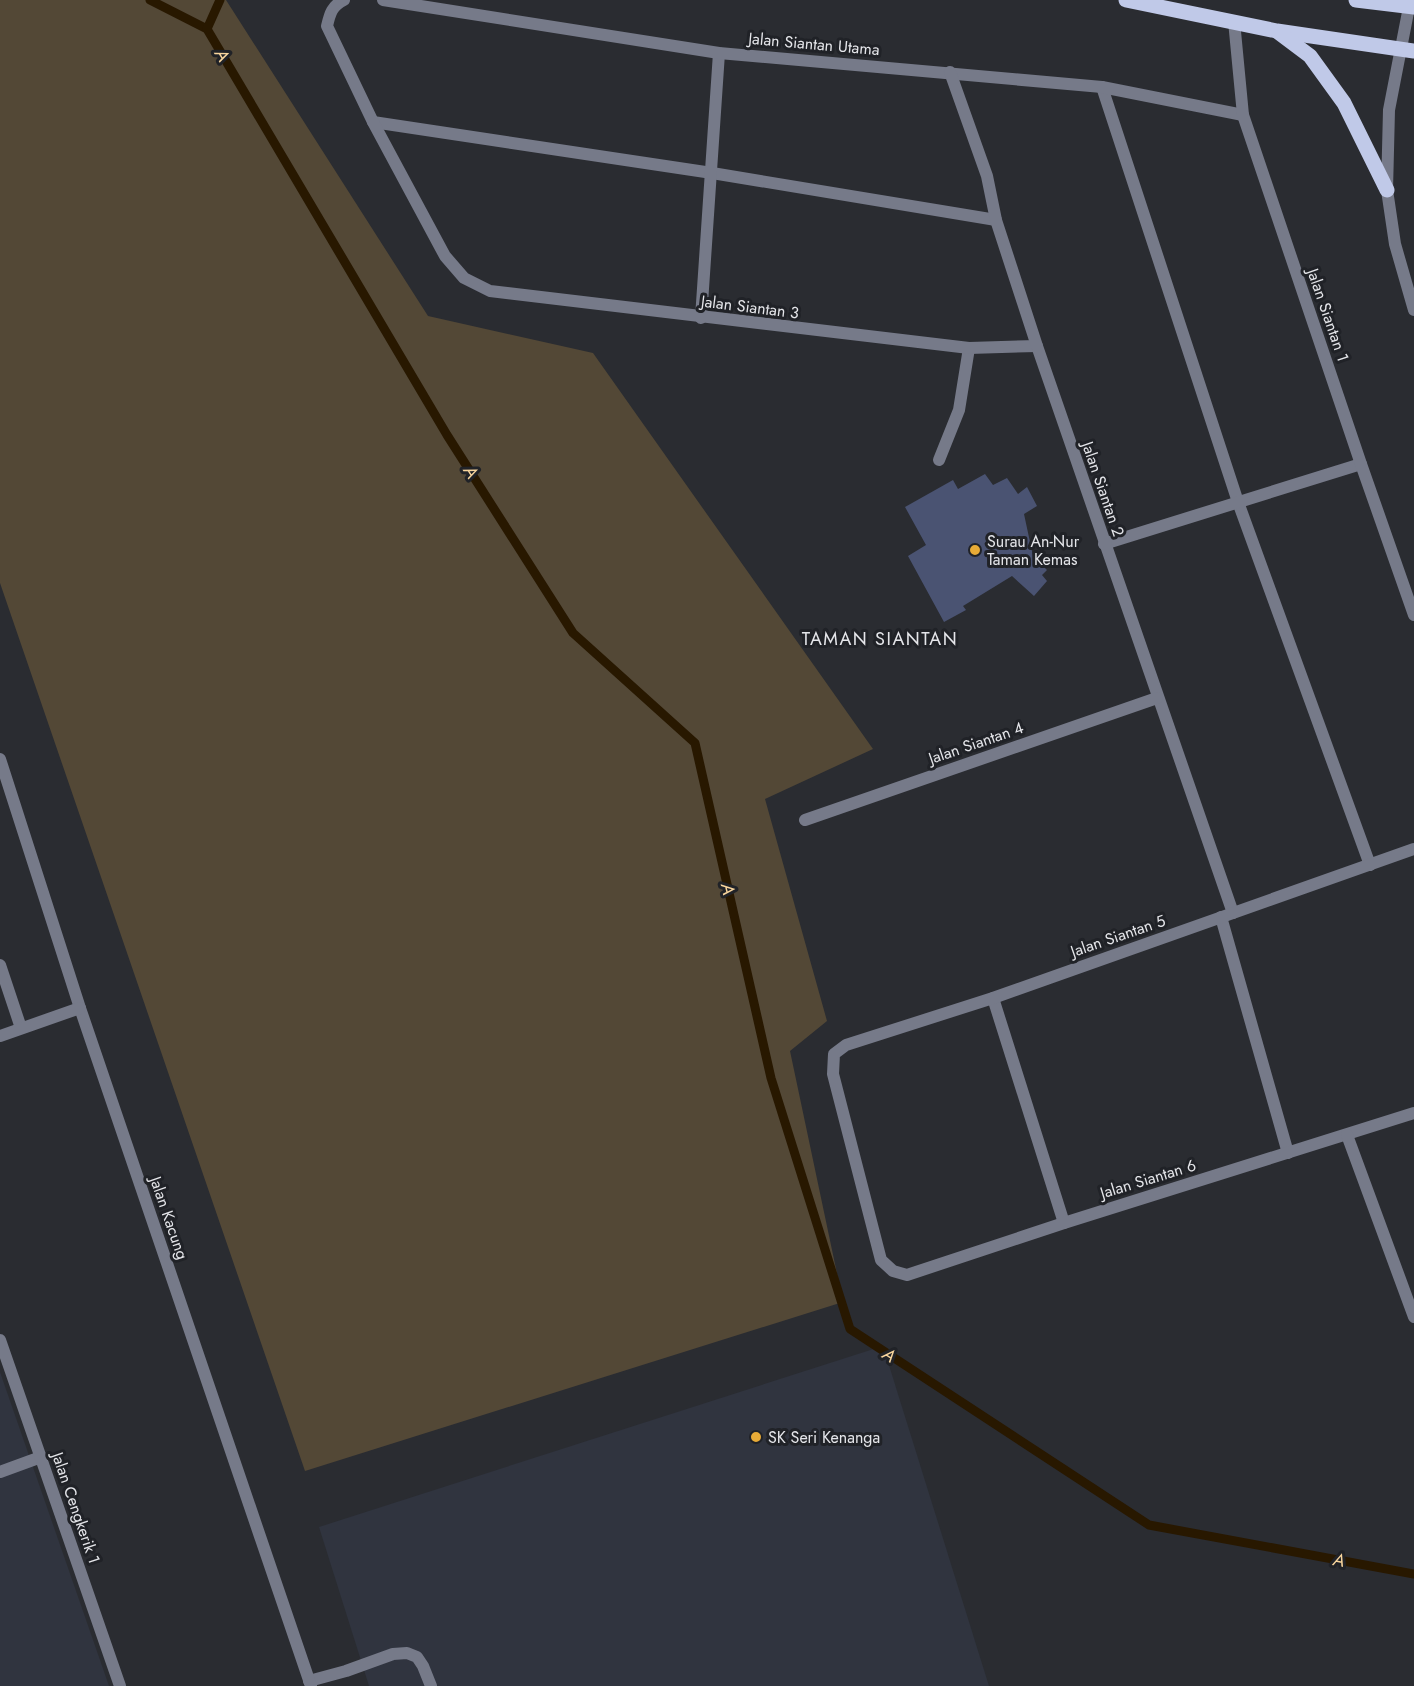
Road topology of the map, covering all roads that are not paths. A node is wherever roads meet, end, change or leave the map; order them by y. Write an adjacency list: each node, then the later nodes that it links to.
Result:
1 (344, 0): 13 (street)
2 (382, 0): 9 (street, Jalan Siantan Utama)
3 (1126, 0): 6 (main road)
4 (1356, 0): 5 (main road)
5 (1412, 5): 8 (street)
6 (1234, 21): 7 (main road); 12 (street, Jalan Siantan 1)
7 (1277, 31): 8 (main road); 15 (main road)
8 (1407, 50): 15 (street)
9 (719, 53): 10 (street, Jalan Siantan Utama); 14 (street)
10 (950, 72): 11 (street, Jalan Siantan Utama); 16 (street, Jalan Siantan 2)
11 (1102, 87): 12 (street, Jalan Siantan Utama); 23 (street)
12 (1243, 115): 22 (street, Jalan Siantan 1)
13 (373, 122): 14 (street); 18 (street, Jalan Siantan 3)
14 (712, 173): 16 (street); 18 (street)
15 (1387, 190): 17 (street)
16 (996, 220): 19 (street, Jalan Siantan 2)
17 (1414, 310)
18 (701, 318): 20 (street, Jalan Siantan 3)
19 (1037, 346): 20 (street, Jalan Siantan 3); 24 (street, Jalan Siantan 2)
20 (969, 348): 21 (street)
21 (939, 460)
22 (1360, 464): 23 (street); 25 (street, Jalan Siantan 1)
23 (1238, 502): 24 (street); 30 (street)
24 (1104, 544): 26 (street, Jalan Siantan 2)
25 (1414, 615)
26 (1157, 698): 28 (street, Jalan Siantan 4); 31 (street, Jalan Siantan 2)
27 (0, 759): 34 (street, Jalan Kacung)
28 (805, 819)
29 (1414, 849): 30 (street, Jalan Siantan 5)
30 (1370, 865): 31 (street, Jalan Siantan 5)
31 (1227, 915): 33 (street, Jalan Siantan 5); 39 (street, Jalan Siantan 2)
32 (0, 965): 35 (street)
33 (993, 998): 40 (street); 41 (street, Jalan Siantan 5)
34 (80, 1008): 35 (street); 46 (street, Jalan Kacung)
35 (21, 1028): 36 (street)
36 (0, 1036)
37 (1414, 1113): 38 (street, Jalan Siantan 6)
38 (1347, 1135): 39 (street, Jalan Siantan 6); 42 (street)
39 (1288, 1153): 40 (street, Jalan Siantan 6)
40 (1064, 1223): 41 (street, Jalan Siantan 6)
41 (893, 1271)
42 (1414, 1317)
43 (0, 1340): 44 (street, Jalan Cengkerik 1)
44 (40, 1457): 45 (street); 47 (street, Jalan Cengkerik 1)
45 (0, 1472)
46 (310, 1683): 48 (street)
47 (120, 1686)
48 (431, 1686)

